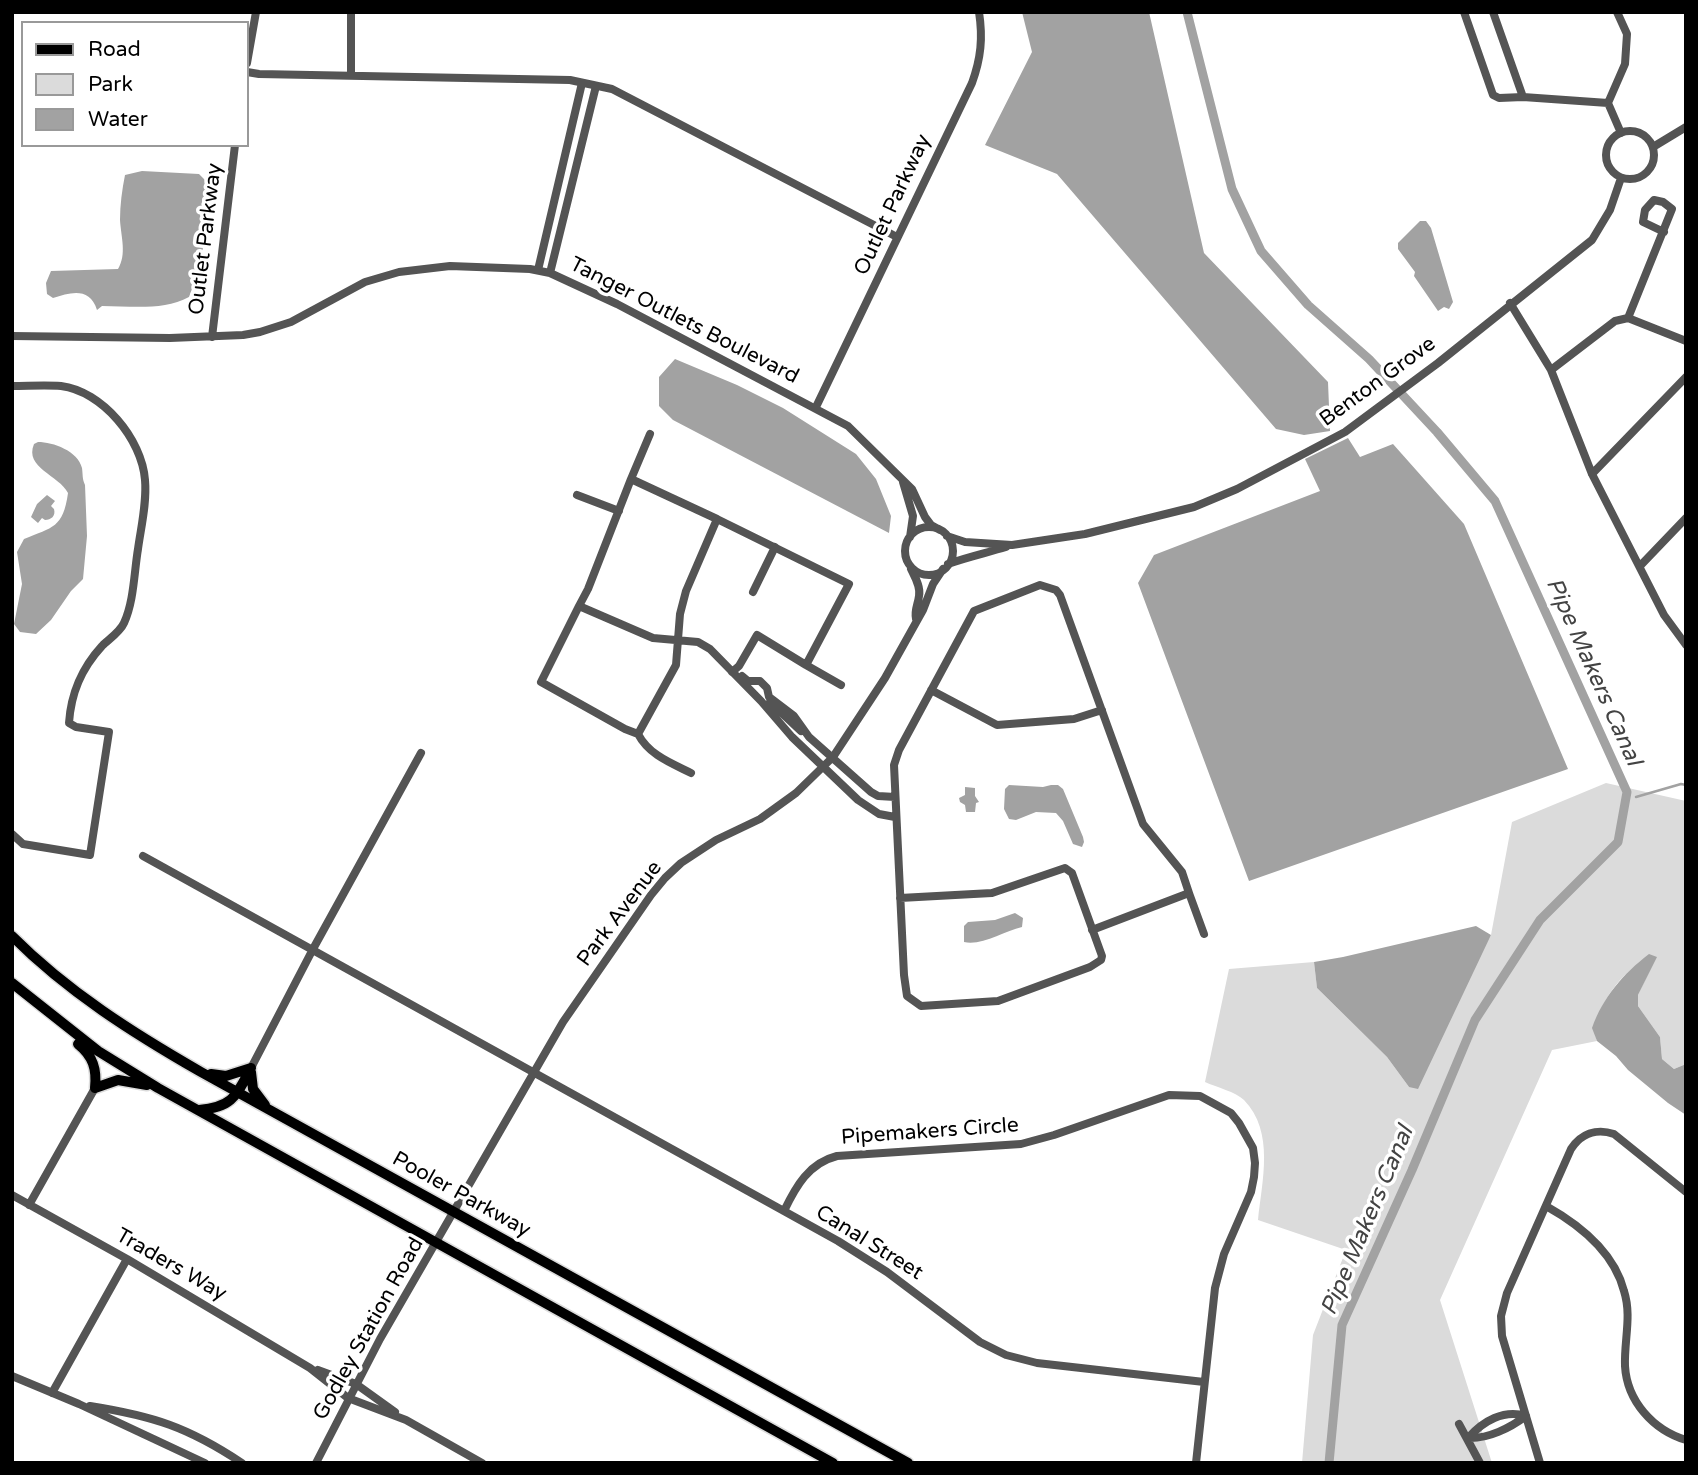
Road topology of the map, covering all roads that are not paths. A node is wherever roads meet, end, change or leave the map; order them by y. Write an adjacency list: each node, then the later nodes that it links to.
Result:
1 (256, 12): 7 (street)
2 (351, 12): 9 (street)
3 (979, 12): 20 (street, Outlet Parkway)
4 (1464, 12): 12 (street)
5 (1493, 12): 12 (street)
6 (1617, 12): 13 (street)
7 (248, 57)
8 (248, 72): 9 (street)
9 (351, 75): 10 (street)
10 (583, 83): 11 (street); 21 (street)
11 (596, 86): 20 (street); 22 (street)
12 (1523, 97): 13 (street)
13 (1608, 103): 15 (street)
14 (1686, 127): 17 (street)
15 (1621, 133): 17 (street); 18 (street)
16 (235, 147): 26 (street, Outlet Parkway)
17 (1653, 147): 18 (street)
18 (1621, 178): 23 (street, Benton Grove)
19 (1664, 232): 24 (street)
20 (897, 237): 31 (street, Outlet Parkway)
21 (538, 270): 22 (street, Tanger Outlets Boulevard); 26 (street, Tanger Outlets Boulevard)
22 (550, 273): 31 (street, Tanger Outlets Boulevard)
23 (1510, 303): 28 (street); 42 (street, Benton Grove)
24 (1628, 318): 27 (street); 28 (street)
25 (12, 336): 26 (street, Tanger Outlets Boulevard)
26 (212, 337)
27 (1686, 341)
28 (1551, 370): 33 (street)
29 (1686, 377): 33 (street)
30 (12, 386): 64 (street)
31 (816, 407): 35 (street, Tanger Outlets Boulevard)
32 (649, 435): 34 (street)
33 (1592, 474): 45 (street)
34 (631, 479): 37 (street); 38 (street)
35 (903, 482): 40 (street, Tanger Outlets Boulevard); 41 (street)
36 (577, 495): 37 (street)
37 (619, 511): 48 (street)
38 (718, 519): 43 (street); 50 (street)
39 (1686, 519): 45 (street)
40 (943, 533): 41 (street); 42 (street, Benton Grove); 46 (street)
41 (910, 537): 44 (street)
42 (1012, 545): 46 (street, Benton Grove)
43 (775, 547): 47 (street); 52 (street)
44 (910, 566): 46 (street); 49 (street, Park Avenue)
45 (1640, 566): 51 (street)
46 (946, 567): 49 (street, Park Avenue)
47 (753, 592)
48 (579, 606): 50 (street); 57 (street)
49 (916, 619): 59 (street, Park Avenue)
50 (677, 641): 53 (street); 57 (street)
51 (1686, 645)
52 (806, 665): 53 (street); 54 (street)
53 (733, 673): 59 (street); 60 (street)
54 (841, 685)
55 (931, 690): 56 (street); 56 (street); 62 (street)
56 (1102, 710): 66 (street)
57 (638, 734): 61 (street)
58 (421, 753): 71 (street)
59 (833, 757): 60 (street, Park Avenue); 62 (street)
60 (824, 767): 63 (street); 76 (street, Park Avenue)
61 (691, 773)
62 (895, 797): 63 (street)
63 (895, 817): 67 (street)
64 (12, 834)
65 (144, 856): 71 (street, Canal Street)
66 (1189, 893): 68 (street); 69 (street)
67 (900, 898): 68 (street); 68 (street)
68 (1092, 930)
69 (1204, 934)
70 (12, 936): 75 (main road, Pooler Parkway)
71 (313, 949): 74 (street); 76 (street, Canal Street)
72 (12, 983): 73 (main road)
73 (40, 1007): 77 (main road); 78 (main road)
74 (251, 1068): 75 (main road); 79 (main road); 81 (main road)
75 (199, 1071): 79 (main road, Pooler Parkway)
76 (534, 1072): 86 (street, Canal Street); 87 (street, Park Avenue)
77 (95, 1088): 78 (main road); 84 (street)
78 (158, 1088): 80 (main road)
79 (238, 1093): 80 (main road); 81 (main road, Pooler Parkway)
80 (197, 1110): 88 (main road)
81 (270, 1111): 87 (main road, Pooler Parkway)
82 (1686, 1192): 85 (street)
83 (12, 1195): 84 (street, Traders Way)
84 (29, 1205): 89 (street, Traders Way)
85 (1546, 1206): 97 (street); 103 (street)
86 (784, 1211): 92 (street, Canal Street); 92 (street, Pipemakers Circle)
87 (454, 1213): 88 (street, Godley Station Road); 109 (main road, Pooler Parkway)
88 (436, 1243): 93 (street, Godley Station Road); 108 (main road)
89 (127, 1259): 90 (street, Traders Way); 94 (street)
90 (310, 1368): 93 (street, Traders Way); 95 (street, Traders Way)
91 (15, 1379): 94 (street)
92 (1204, 1382): 110 (street, Pipemakers Circle)
93 (356, 1384): 95 (street, Godley Station Road); 98 (street, Traders Way)
94 (52, 1393): 96 (street)
95 (348, 1398): 98 (street, Traders Way); 106 (street, Godley Station Road)
96 (79, 1404): 104 (street); 105 (street)
97 (1526, 1416): 99 (street); 101 (street); 112 (street)
98 (406, 1420): 107 (street)
99 (1489, 1421): 101 (street); 102 (street)
100 (1458, 1424): 102 (street)
101 (1494, 1432): 102 (street)
102 (1468, 1438): 111 (street)
103 (1686, 1440)
104 (205, 1463)
105 (242, 1463)
106 (316, 1463)
107 (482, 1463)
108 (834, 1463)
109 (908, 1463)
110 (1196, 1463)
111 (1480, 1463)
112 (1540, 1463)

